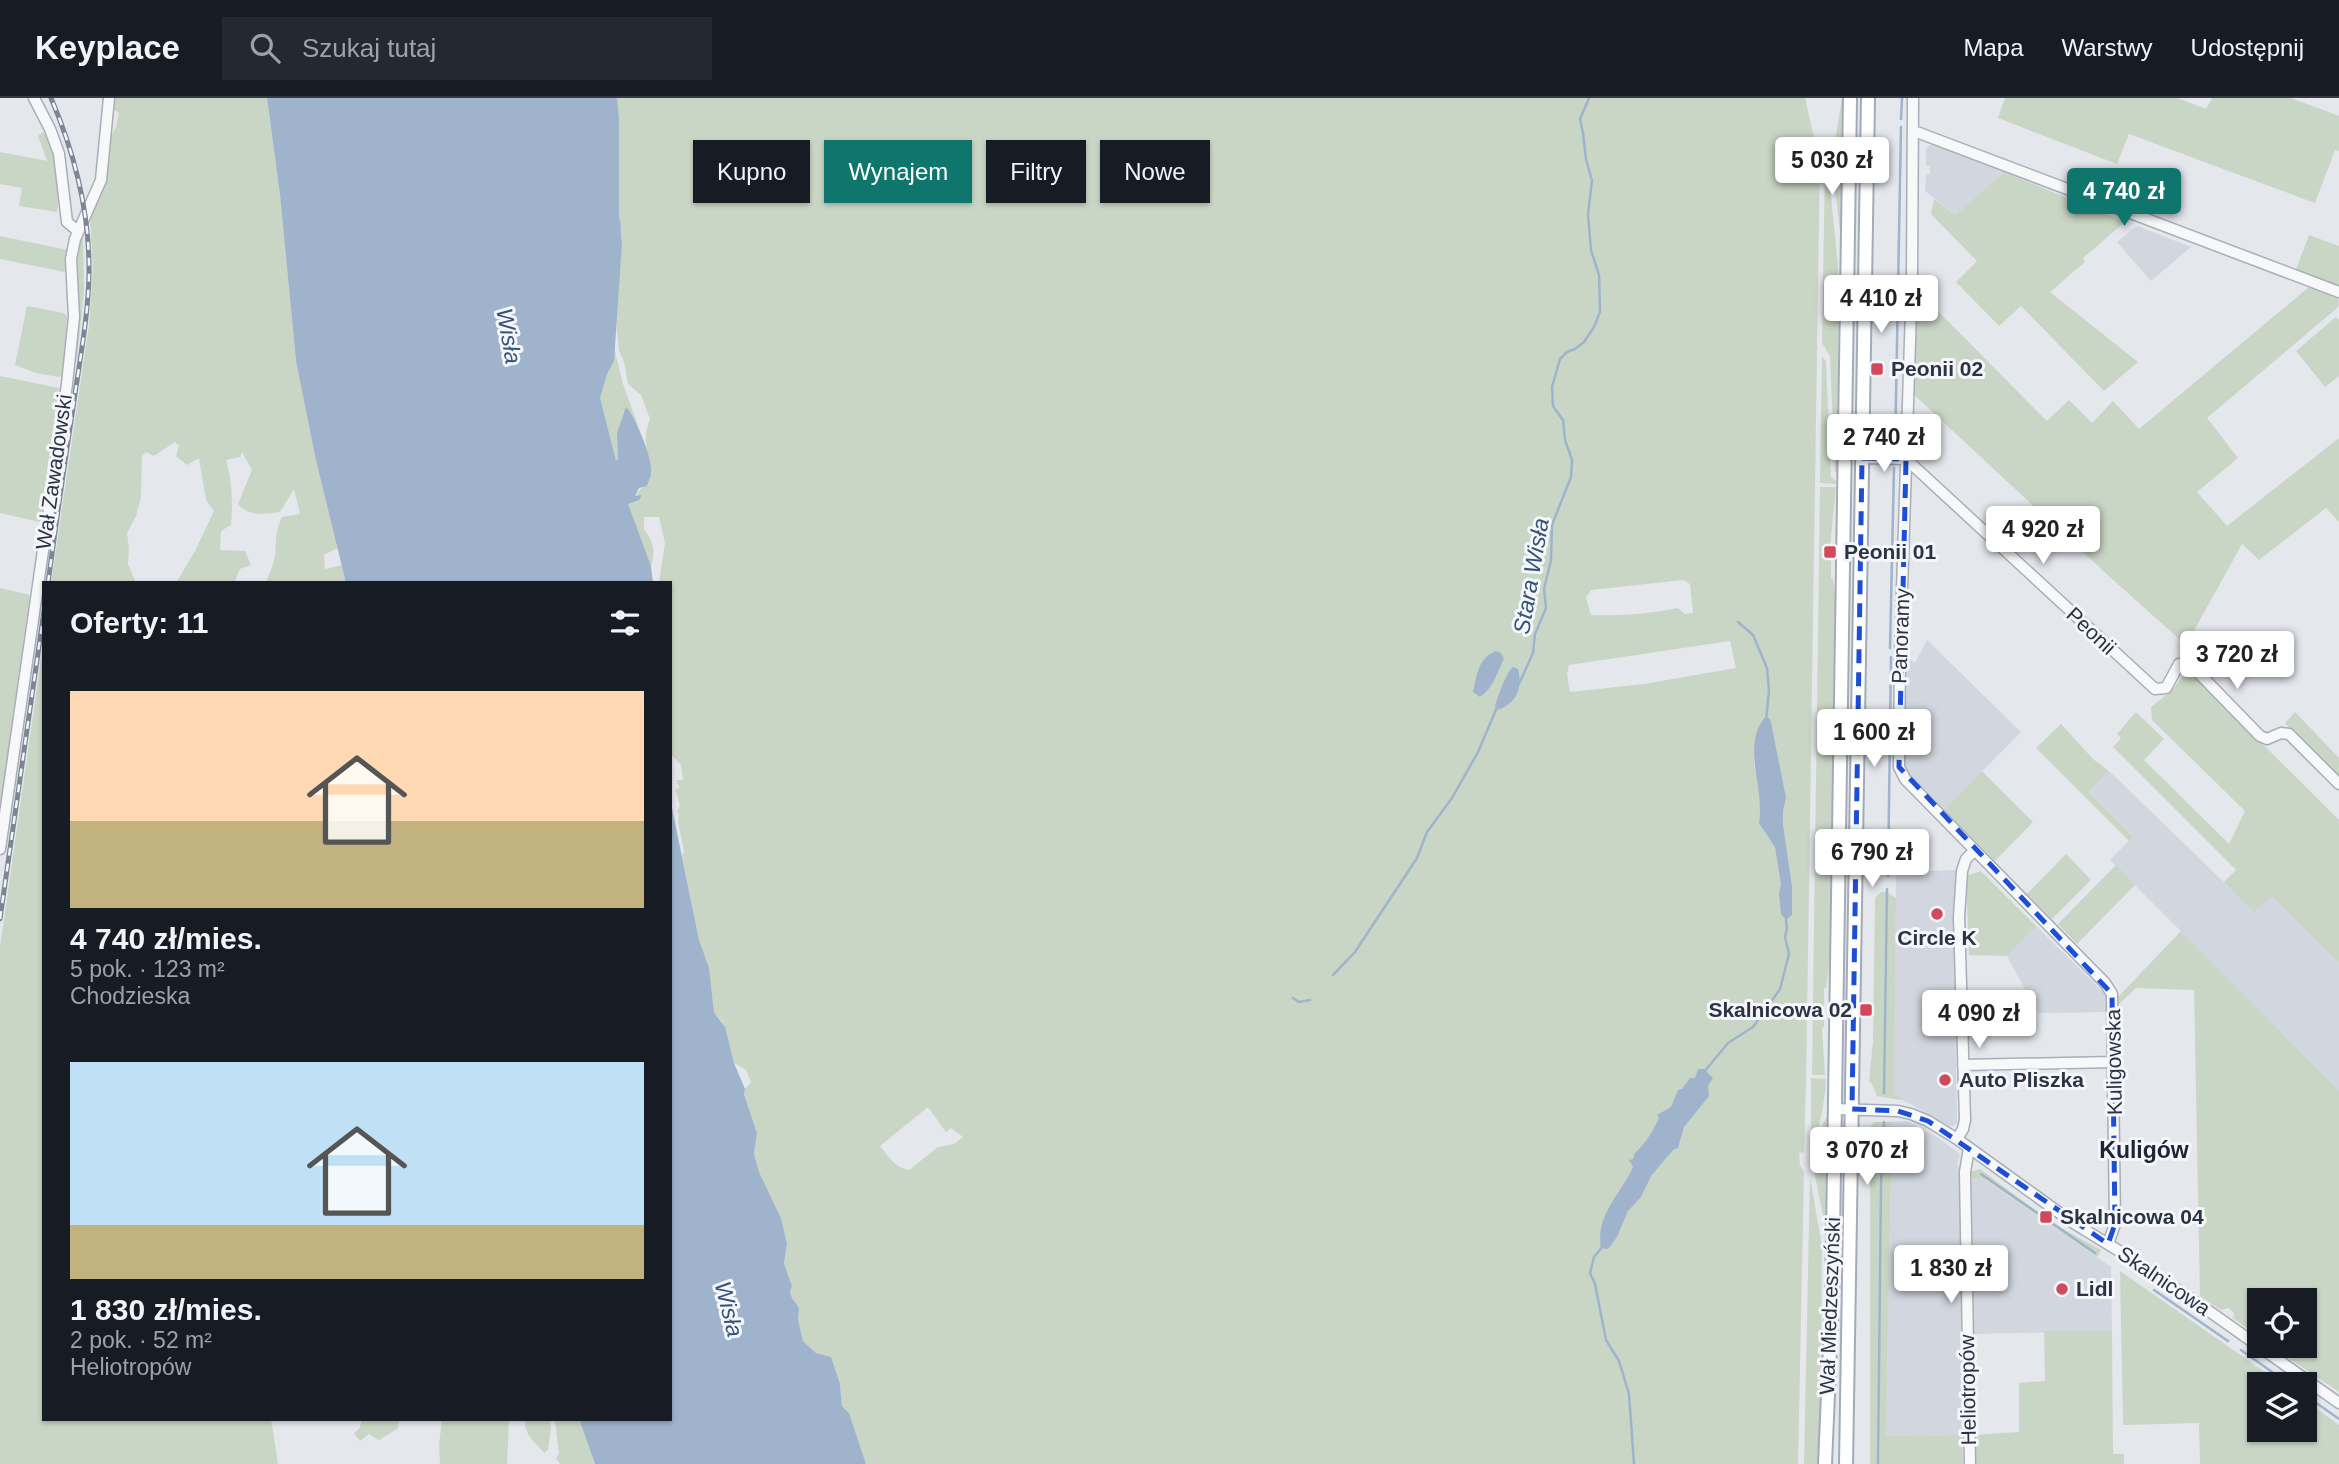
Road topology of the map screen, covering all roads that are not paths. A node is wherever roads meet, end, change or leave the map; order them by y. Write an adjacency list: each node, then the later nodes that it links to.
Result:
1 (34, 98): 7 (street)
2 (109, 98): 7 (street, Wał Zawadowski)
3 (1850, 98): 17 (main road, Wał Miedzeszyński)
4 (1868, 98): 9 (main road, Wał Miedzeszyński)
5 (1913, 98): 6 (street, Panoramy)
6 (1914, 131): 8 (street); 10 (street, Panoramy)
7 (78, 231): 12 (street, Wał Zawadowski)
8 (2339, 292)
9 (1862, 458): 10 (street); 16 (main road, Wał Miedzeszyński)
10 (1906, 459): 11 (street, Peonii); 13 (street, Panoramy)
11 (2339, 784)
12 (0, 849)
13 (1974, 851): 14 (street, Kuligowska); 15 (street)
14 (2114, 1062): 15 (street); 20 (street, Kuligowska)
15 (1964, 1065): 18 (street)
16 (1852, 1108): 17 (street, Skalnicowa); 18 (street, Skalnicowa); 23 (main road, Wał Miedzeszyński)
17 (1835, 1109): 22 (main road, Wał Miedzeszyński)
18 (1957, 1139): 19 (street, Skalnicowa)
19 (1969, 1148): 20 (street, Skalnicowa); 24 (street, Heliotropów)
20 (2108, 1244): 21 (street, Skalnicowa)
21 (2339, 1403)
22 (1825, 1464)
23 (1846, 1464)
24 (1970, 1464)

